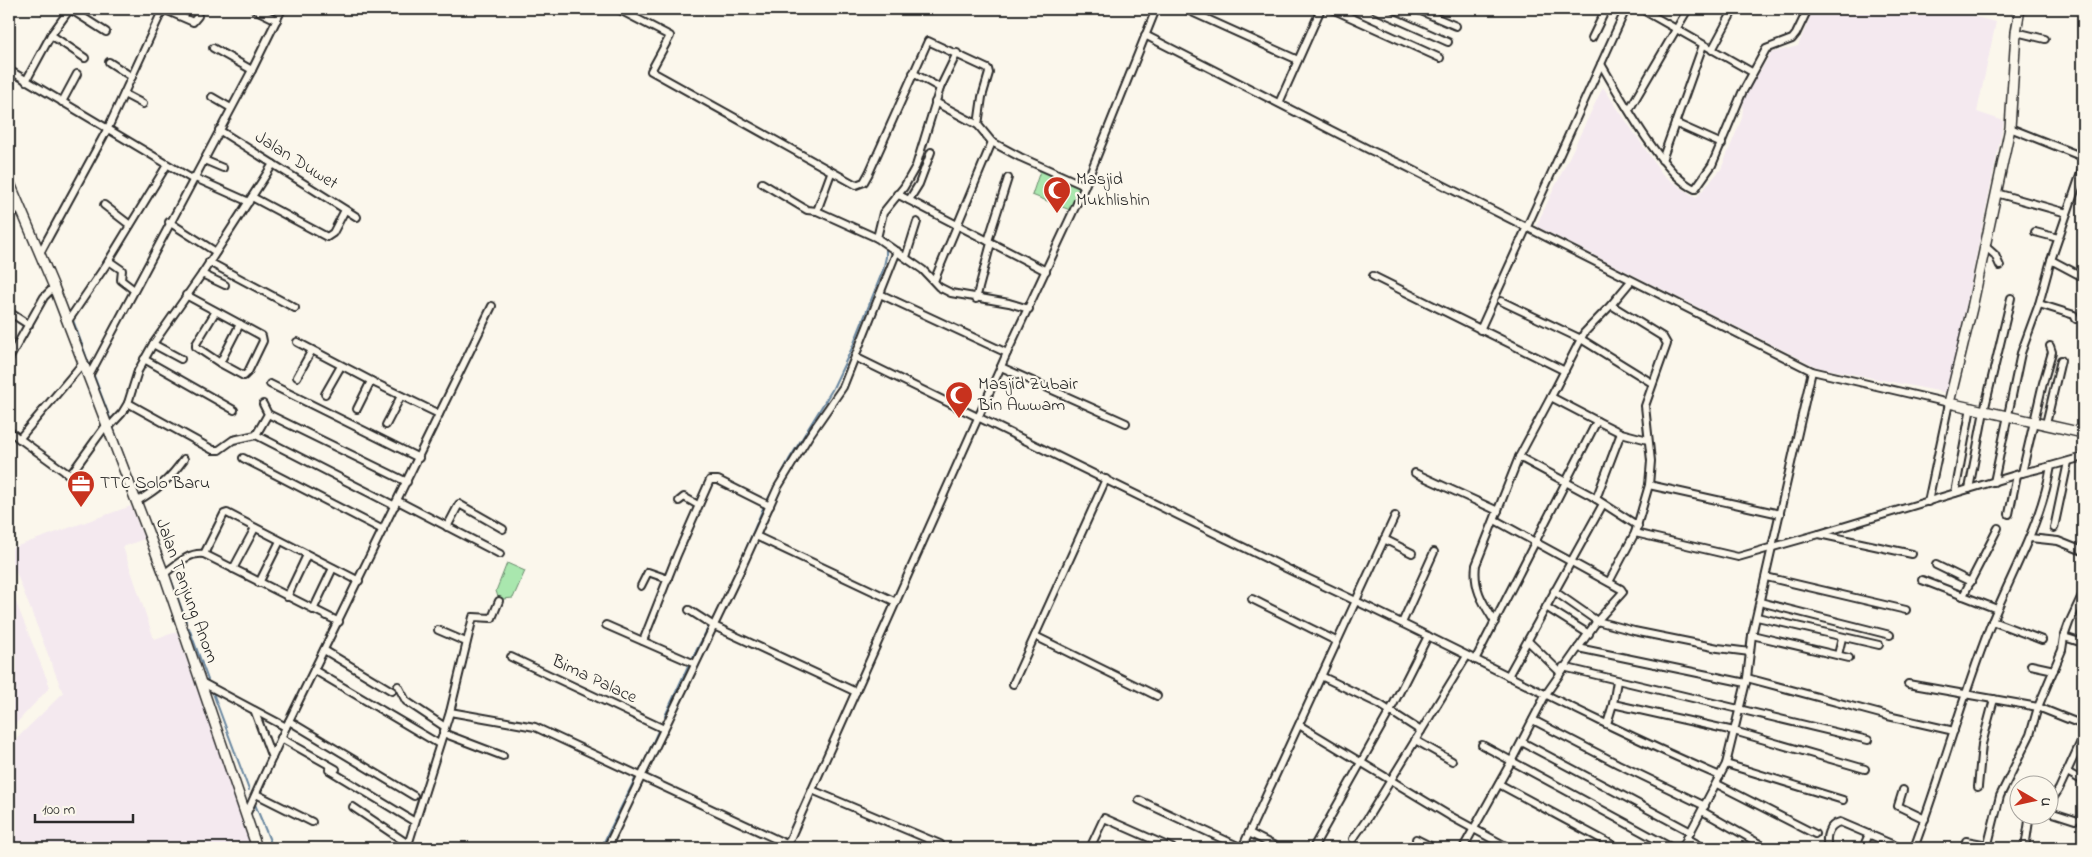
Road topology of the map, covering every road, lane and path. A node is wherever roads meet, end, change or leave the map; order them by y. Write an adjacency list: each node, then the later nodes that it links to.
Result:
1 (70, 9): 23 (street); 25 (street)
2 (163, 9): 19 (street); 44 (street)
3 (254, 9): 20 (street)
4 (282, 9): 20 (street)
5 (618, 9): 70 (street)
6 (1156, 9): 26 (street)
7 (1185, 9): 36 (street)
8 (1320, 9): 36 (street)
9 (1332, 9): 35 (street)
10 (1374, 9): 29 (street)
11 (1416, 9): 21 (street)
12 (1606, 9): 27 (street)
13 (1626, 9): 38 (street)
14 (1641, 9): 22 (street)
15 (1688, 9): 22 (street)
16 (1734, 9): 32 (street)
17 (1808, 9): 41 (street)
18 (2020, 9): 24 (main road)
19 (198, 16)
20 (277, 20): 40 (street)
21 (1456, 26)
22 (1676, 30): 30 (street); 54 (street)
23 (106, 32)
24 (2016, 32): 28 (street); 58 (main road)
25 (51, 35): 34 (street); 45 (street)
26 (1145, 35): 52 (street); 75 (street)
27 (1592, 38)
28 (2045, 39)
29 (1448, 42)
30 (1703, 45): 32 (street); 55 (street)
31 (213, 48): 40 (street)
32 (1712, 50): 41 (street)
33 (958, 53): 43 (street); 46 (street); 56 (street)
34 (85, 58)
35 (1440, 58)
36 (1298, 60): 52 (street)
37 (109, 62): 44 (street)
38 (1601, 64): 54 (street); 91 (street)
39 (9, 70): 45 (street)
40 (252, 70): 53 (street)
41 (1752, 72): 61 (street)
42 (77, 74): 49 (street)
43 (913, 74): 46 (street); 70 (street)
44 (132, 77): 47 (street)
45 (26, 81): 49 (street)
46 (940, 88): 50 (street)
47 (124, 94): 51 (street); 57 (street)
48 (212, 97): 53 (street)
49 (62, 102): 57 (street)
50 (936, 102): 56 (street); 77 (street)
51 (143, 104)
52 (1279, 104): 91 (street)
53 (231, 108): 59 (street)
54 (1629, 110): 65 (street)
55 (1675, 123): 61 (street); 65 (street)
56 (978, 125): 60 (street)
57 (108, 128): 67 (street); 99 (street)
58 (2010, 128): 63 (street); 76 (main road)
59 (219, 130): 64 (street); 66 (street, Jalan Duwet)
60 (992, 142): 75 (street); 89 (street)
61 (1722, 144): 65 (street)
62 (931, 152): 79 (street)
63 (2083, 156)
64 (204, 160): 69 (street); 71 (street)
65 (1662, 160)
66 (273, 164): 78 (street); 82 (street, Jalan Duwet)
67 (167, 165): 71 (street); 90 (street)
68 (2083, 167): 84 (street)
69 (223, 168)
70 (831, 173): 83 (street)
71 (193, 178): 78 (street); 87 (street)
72 (1008, 178): 95 (street)
73 (9, 181): 80 (main road, Jalan Tanjung Anom)
74 (762, 183): 83 (street)
75 (1085, 186): 105 (street)
76 (1996, 193): 84 (street); 96 (main road)
77 (898, 194): 79 (street); 93 (street)
78 (250, 200): 82 (street); 98 (street)
79 (909, 200): 89 (street)
80 (19, 204): 86 (street); 99 (main road, Jalan Tanjung Anom)
81 (104, 205): 90 (street)
82 (345, 210): 85 (street, Jalan Duwet)
83 (817, 211): 93 (street)
84 (2067, 213): 94 (street)
85 (357, 217)
86 (9, 218)
87 (169, 222): 98 (street); 113 (street)
88 (917, 222): 100 (street)
89 (958, 225): 95 (street); 109 (street)
90 (130, 226): 102 (street)
91 (1527, 227): 110 (street); 130 (street)
92 (2036, 232): 94 (street)
93 (877, 238): 97 (street)
94 (2058, 238): 101 (street)
95 (990, 242): 105 (street); 117 (street)
96 (1985, 246): 104 (street); 157 (main road)
97 (897, 251): 100 (street); 114 (street)
98 (216, 252): 103 (street)
99 (40, 253): 112 (main road, Jalan Tanjung Anom)
100 (906, 257): 109 (street)
101 (2051, 260): 108 (street); 119 (street)
102 (108, 261): 113 (street); 127 (street)
103 (209, 262): 106 (street); 122 (street)
104 (2000, 266)
105 (1046, 271): 123 (street)
106 (202, 274): 111 (street); 115 (street)
107 (1373, 276): 130 (street)
108 (2083, 276)
109 (934, 281): 117 (street)
110 (1631, 281): 120 (street); 147 (street)
111 (225, 285)
112 (54, 287): 127 (main road, Jalan Tanjung Anom); 129 (street)
113 (134, 290): 148 (street)
114 (880, 294): 136 (street); 137 (street)
115 (186, 295): 124 (street); 133 (street)
116 (2011, 298): 162 (street)
117 (976, 299): 123 (street)
118 (1501, 301): 131 (street)
119 (2039, 304): 126 (street); 165 (street)
120 (1611, 305): 131 (street); 151 (street)
121 (492, 306): 164 (street)
122 (294, 308)
123 (1028, 309): 136 (street)
124 (216, 311): 128 (street); 143 (street)
125 (9, 312): 129 (street)
126 (2076, 319)
127 (68, 322): 142 (main road, Jalan Tanjung Anom)
128 (240, 324): 143 (street); 143 (street)
129 (29, 325): 138 (street)
130 (1480, 330): 146 (street)
131 (1581, 339): 146 (street); 151 (street)
132 (297, 342): 135 (street)
133 (153, 344): 139 (street); 140 (street)
134 (2050, 346): 168 (street)
135 (312, 350): 144 (street); 149 (street)
136 (1007, 353): 145 (street)
137 (855, 357): 166 (street); 201 (street)
138 (9, 359)
139 (144, 359): 156 (street); 161 (street)
140 (181, 359)
141 (2061, 360): 170 (street)
142 (83, 363): 148 (main road, Jalan Tanjung Anom); 177 (street)
143 (220, 363)
144 (341, 366): 150 (street); 153 (street)
145 (1001, 367): 166 (street); 169 (street)
146 (1565, 371): 155 (street)
147 (1812, 371): 157 (street); 204 (street)
148 (89, 376): 172 (main road, Jalan Tanjung Anom)
149 (297, 378)
150 (371, 381): 154 (street); 160 (street)
151 (1652, 383): 178 (street)
152 (270, 384): 182 (street)
153 (325, 394)
154 (402, 396): 164 (street); 171 (street)
155 (1551, 397): 167 (street); 179 (street)
156 (128, 403): 172 (street); 176 (street)
157 (1949, 403): 159 (main road); 198 (street)
158 (263, 404): 163 (street)
159 (1971, 408): 162 (main road); 194 (street)
160 (357, 409)
161 (234, 410)
162 (1984, 410): 165 (main road); 193 (street)
163 (268, 414): 176 (street); 189 (street)
164 (439, 414): 182 (street)
165 (2008, 416): 168 (main road); 191 (street)
166 (978, 417): 188 (street); 250 (street)
167 (1598, 421): 174 (street); 190 (street)
168 (2033, 422): 170 (main road); 187 (street)
169 (1126, 423)
170 (2046, 424): 175 (main road)
171 (386, 425)
172 (108, 426): 177 (street); 197 (main road, Jalan Tanjung Anom)
173 (9, 431): 177 (street)
174 (1621, 433): 178 (street); 195 (street)
175 (2083, 433)
176 (256, 435): 199 (street)
177 (19, 439)
178 (1648, 440): 192 (street)
179 (1519, 457): 190 (street); 203 (street)
180 (2083, 457): 184 (street)
181 (243, 458): 213 (street)
182 (419, 458): 189 (street)
183 (184, 459): 197 (street)
184 (2068, 462): 185 (street); 212 (street)
185 (2051, 466): 187 (street); 218 (street)
186 (1415, 473): 203 (street)
187 (2020, 474): 191 (street); 205 (street)
188 (1106, 479): 248 (street); 270 (street)
189 (407, 482): 199 (street)
190 (1566, 482): 195 (street); 221 (street)
191 (1994, 482): 193 (street)
192 (1649, 484): 204 (street); 209 (street)
193 (1969, 489): 194 (street)
194 (1954, 493): 198 (street)
195 (1596, 499): 202 (street)
196 (679, 500): 200 (street)
197 (136, 502): 234 (main road, Jalan Tanjung Anom)
198 (1928, 502): 216 (street)
199 (396, 503): 208 (street); 213 (street)
200 (698, 504): 201 (street); 236 (street)
201 (767, 504): 217 (street)
202 (1603, 504): 209 (street); 230 (street)
203 (1498, 511): 207 (street)
204 (1780, 514): 222 (street)
205 (2009, 514)
206 (1395, 516): 219 (street)
207 (1495, 520): 221 (street); 262 (street)
208 (447, 526): 214 (street); 227 (street)
209 (1638, 526): 215 (street)
210 (255, 528): 220 (street); 226 (street); 233 (street)
211 (1998, 528): 240 (street)
212 (2054, 528)
213 (383, 530): 238 (street)
214 (503, 530)
215 (1635, 533): 222 (street); 239 (street)
216 (1819, 534): 222 (street); 228 (street)
217 (756, 536): 250 (street); 265 (street)
218 (2030, 537): 223 (street); 254 (street)
219 (1384, 539): 225 (street); 248 (street)
220 (280, 541): 229 (street); 241 (street)
221 (1536, 542): 230 (street); 262 (street)
222 (1773, 547): 235 (street)
223 (2083, 551)
224 (1434, 552): 263 (street)
225 (1412, 553)
226 (204, 554): 233 (street); 234 (street)
227 (500, 554)
228 (1912, 554)
229 (307, 555): 232 (street); 246 (street)
230 (1570, 561): 239 (street); 243 (street)
231 (1936, 565): 240 (street)
232 (333, 568): 238 (street); 255 (street)
233 (233, 569): 241 (street)
234 (164, 574): 298 (main road, Jalan Tanjung Anom)
235 (1766, 577): 251 (street); 257 (street)
236 (668, 579): 242 (street); 275 (street)
237 (1922, 580): 245 (street)
238 (359, 581): 261 (street)
239 (1609, 582): 259 (street)
240 (1971, 582): 245 (street)
241 (259, 583): 246 (street)
242 (641, 586)
243 (1554, 591): 253 (street); 259 (street)
244 (2083, 593): 252 (street)
245 (1963, 596): 254 (street)
246 (287, 597): 255 (street)
247 (1252, 599): 276 (street)
248 (1356, 600): 263 (street); 276 (street)
249 (499, 602): 278 (street)
250 (896, 602): 303 (street)
251 (1760, 602): 258 (street); 269 (street)
252 (2081, 602): 272 (street)
253 (1546, 607): 267 (street); 277 (street)
254 (1997, 609): 260 (street)
255 (313, 610): 261 (street)
256 (689, 610): 265 (street)
257 (1906, 610)
258 (1757, 617): 268 (street); 273 (street)
259 (1598, 621): 267 (street); 283 (street)
260 (1992, 621): 274 (street); 305 (street)
261 (338, 622): 282 (street)
262 (1495, 622): 288 (street)
263 (1402, 623): 271 (street)
264 (606, 626): 275 (street)
265 (714, 626): 289 (street); 303 (street)
266 (438, 630): 278 (street)
267 (1589, 634): 281 (street)
268 (1752, 635): 283 (street); 284 (street)
269 (1890, 635)
270 (1035, 636): 299 (street); 306 (street)
271 (1428, 636): 285 (street); 311 (street)
272 (2064, 637): 279 (street); 293 (street)
273 (1842, 638): 280 (street); 284 (street)
274 (2042, 640)
275 (643, 641): 289 (street)
276 (1336, 641): 294 (street)
277 (1528, 641): 292 (street); 295 (street)
278 (466, 642): 313 (street)
279 (2083, 643)
280 (1879, 645)
281 (1578, 648): 292 (street); 297 (street)
282 (324, 650): 291 (street); 302 (street)
283 (1750, 652): 297 (street)
284 (1838, 655): 287 (street)
285 (1467, 656): 288 (street); 322 (street)
286 (511, 657): 320 (street, Bima Palace)
287 (1849, 658)
288 (1475, 660): 295 (street)
289 (695, 664): 320 (street)
290 (2031, 665): 293 (street)
291 (314, 670): 315 (street); 329 (street)
292 (1562, 670): 296 (street); 304 (street)
293 (2054, 670): 309 (street)
294 (1321, 676): 311 (street); 317 (street)
295 (1508, 676): 304 (street)
296 (1617, 681): 308 (street); 310 (street)
297 (1746, 681): 310 (street); 321 (street)
298 (201, 682): 312 (street); 356 (main road, Jalan Tanjung Anom)
299 (1013, 684)
300 (1908, 684): 305 (street)
301 (398, 686): 319 (street)
302 (392, 691)
303 (856, 692): 347 (street)
304 (1546, 694): 314 (street); 316 (street)
305 (1965, 695): 307 (street); 321 (street)
306 (1157, 696)
307 (1994, 699): 309 (street); 346 (street)
308 (1613, 704): 316 (street); 323 (street)
309 (2038, 707): 318 (street); 373 (street)
310 (1740, 708): 323 (street); 327 (street)
311 (1390, 711): 322 (street); 334 (street)
312 (255, 712): 315 (street); 332 (street)
313 (450, 712): 319 (street); 339 (street)
314 (1534, 720): 328 (street); 354 (street)
315 (288, 724): 325 (street); 350 (street)
316 (1607, 724): 340 (street)
317 (1299, 725): 334 (street); 363 (street)
318 (2083, 725)
319 (444, 730): 329 (street); 331 (street)
320 (664, 730): 339 (street)
321 (1954, 730): 357 (street)
322 (1420, 731): 326 (street)
323 (1734, 732): 336 (street); 337 (street)
324 (2083, 737): 338 (street)
325 (281, 738): 332 (street); 360 (street)
326 (1415, 740): 333 (street); 341 (street)
327 (1868, 740)
328 (1522, 742): 335 (street); 366 (street)
329 (439, 744): 360 (street)
330 (1482, 745): 335 (street)
331 (503, 756)
332 (272, 758): 349 (street)
333 (1452, 761)
334 (1361, 762): 341 (street); 381 (street)
335 (1511, 762): 343 (street); 386 (street)
336 (1726, 764): 340 (street); 352 (street)
337 (1865, 769)
338 (2067, 772): 342 (street); 345 (street)
339 (642, 776): 372 (street); 375 (street)
340 (1720, 776): 344 (street)
341 (1391, 780): 362 (street); 367 (street)
342 (2083, 781)
343 (1499, 784): 362 (street); 385 (street)
344 (1716, 784): 354 (street); 364 (street)
345 (2060, 786)
346 (1978, 787)
347 (812, 790): 370 (street); 372 (street)
348 (1903, 790): 357 (street)
349 (256, 794): 356 (street); 359 (street)
350 (414, 796)
351 (1140, 800): 379 (street)
352 (1843, 800)
353 (353, 807): 371 (street)
354 (1704, 808): 366 (street); 389 (street)
355 (2060, 815): 358 (street)
356 (245, 816): 374 (main road, Jalan Tanjung Anom)
357 (1925, 819): 393 (street)
358 (2075, 820)
359 (312, 822)
360 (415, 822): 371 (street)
361 (2029, 824): 394 (street)
362 (1474, 829): 383 (street); 384 (street)
363 (1249, 833): 379 (street); 380 (street)
364 (1814, 834)
365 (1869, 834): 390 (street); 391 (street); 392 (street)
366 (1689, 835): 387 (street); 388 (street)
367 (1353, 839)
368 (1416, 839): 382 (street)
369 (1966, 841): 373 (street)
370 (940, 844)
371 (408, 846)
372 (787, 846): 376 (street)
373 (1987, 847)
374 (257, 848)
375 (607, 848)
376 (795, 848)
377 (1090, 848): 378 (street)
378 (1172, 848)
379 (1242, 848)
380 (1279, 848)
381 (1314, 848)
382 (1434, 848)
383 (1463, 848)
384 (1509, 848)
385 (1618, 848)
386 (1672, 848)
387 (1682, 848)
388 (1704, 848)
389 (1767, 848)
390 (1828, 848)
391 (1863, 848)
392 (1901, 848)
393 (1914, 848)
394 (2025, 848)

